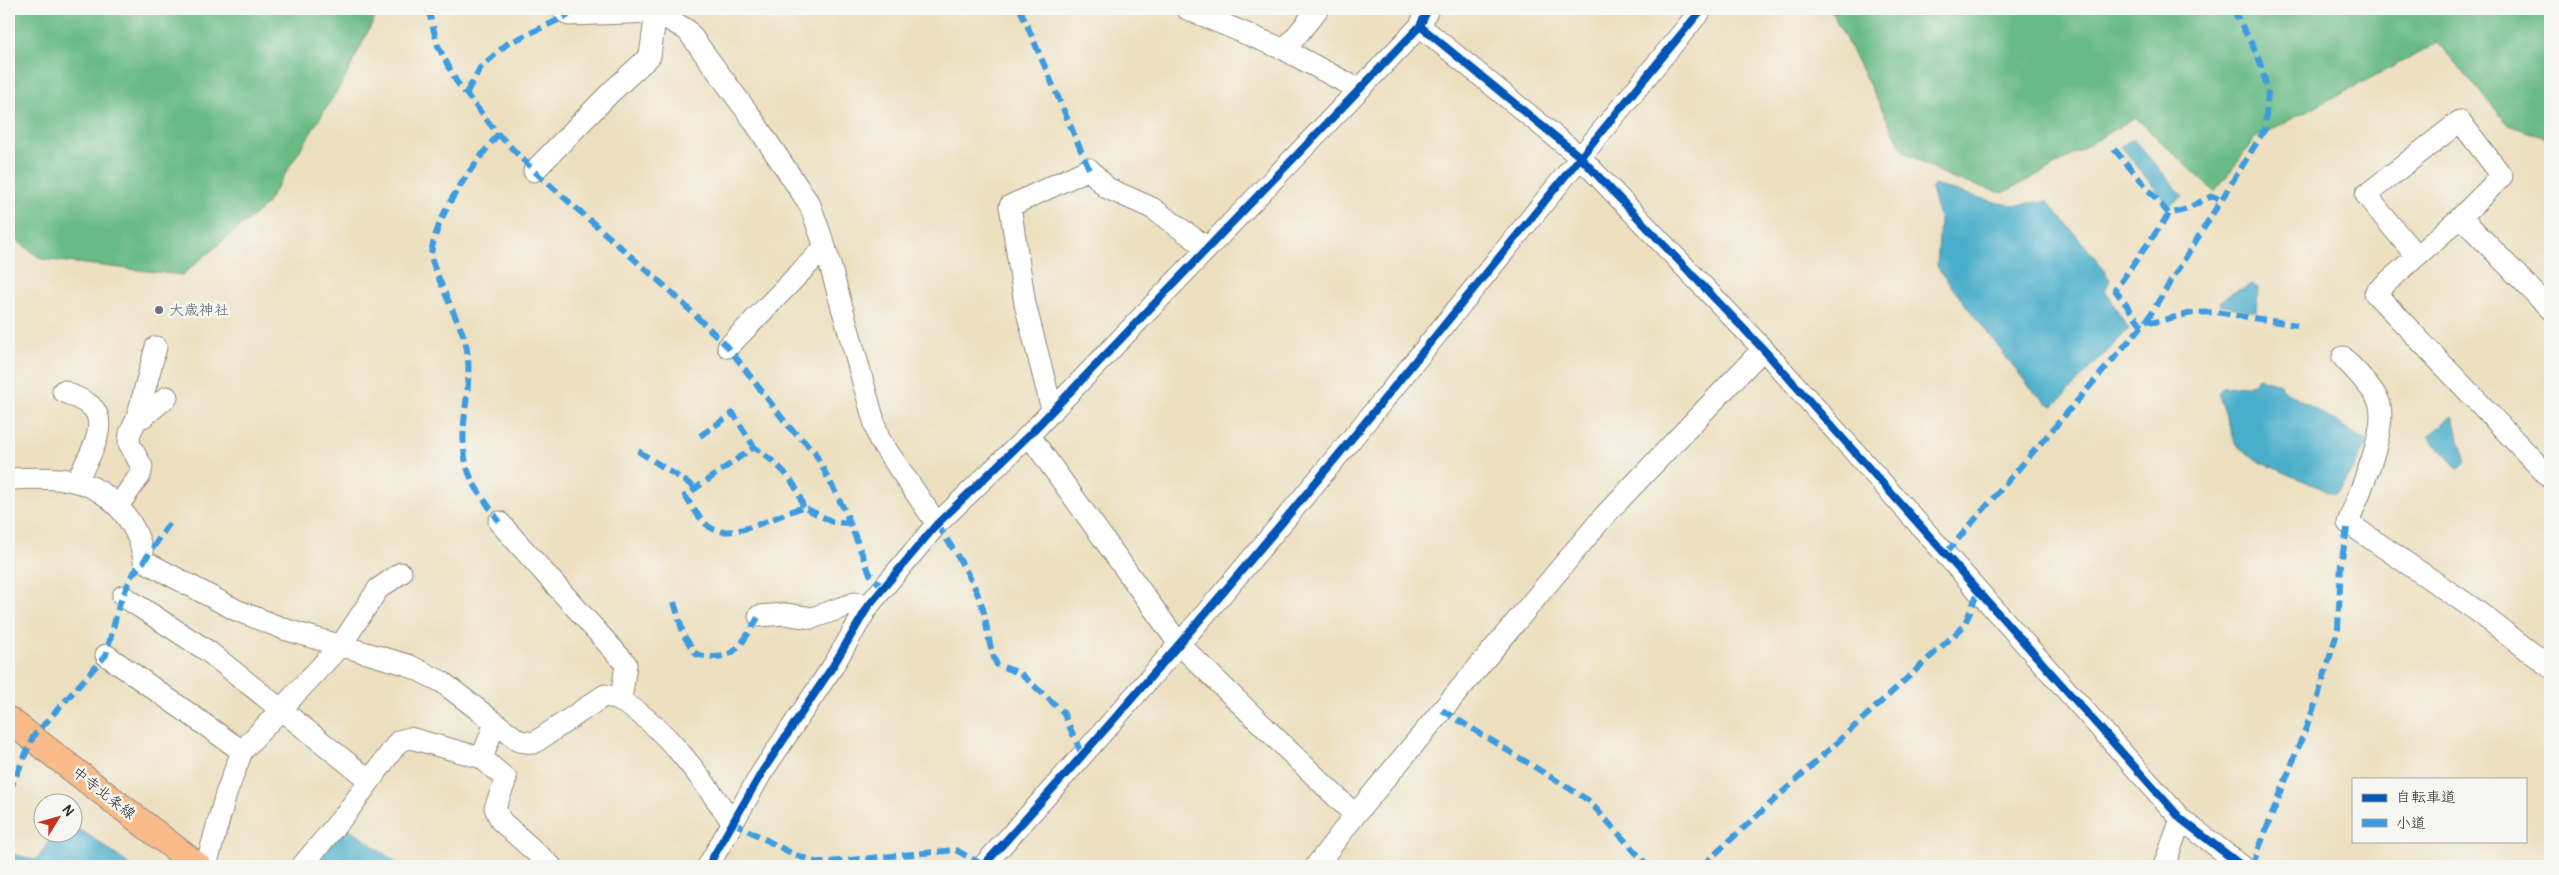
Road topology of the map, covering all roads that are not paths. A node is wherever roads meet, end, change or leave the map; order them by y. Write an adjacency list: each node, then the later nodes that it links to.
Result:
1 (562, 9): 5 (street)
2 (1187, 9): 7 (street)
3 (1318, 9): 7 (street)
4 (1702, 9): 9 (street)
5 (656, 10): 10 (street); 12 (street)
6 (1424, 18): 8 (street); 9 (street)
7 (1285, 50): 8 (street)
8 (1358, 89): 13 (street)
9 (1579, 156): 18 (street); 35 (street)
10 (534, 171)
11 (2461, 217): 14 (street); 14 (street); 15 (street)
12 (825, 247): 17 (street); 30 (street)
13 (1206, 247): 22 (street); 22 (street)
14 (2416, 256): 25 (street)
15 (2550, 309)
16 (156, 346): 23 (street)
17 (728, 347)
18 (1763, 349): 46 (street); 47 (street)
19 (2343, 357): 38 (street)
20 (63, 391): 27 (street)
21 (167, 396): 23 (street)
22 (1056, 407): 24 (street)
23 (138, 418): 28 (street)
24 (1029, 435): 30 (street); 35 (street)
25 (2550, 478)
26 (9, 479): 27 (street)
27 (76, 482): 28 (street)
28 (118, 506): 36 (street)
29 (499, 522): 39 (street)
30 (937, 524): 33 (street)
31 (401, 573): 36 (street)
32 (123, 596): 40 (street)
33 (869, 605): 34 (street); 48 (street)
34 (758, 616)
35 (1179, 644): 46 (street); 54 (street)
36 (341, 645): 40 (street); 42 (street)
37 (106, 654): 43 (street)
38 (2550, 667)
39 (621, 700): 42 (street); 48 (street)
40 (280, 710): 43 (street); 45 (street)
41 (9, 720): 49 (main road, 中寺北条線)
42 (495, 723): 44 (street)
43 (242, 751): 50 (street)
44 (482, 758): 45 (street); 52 (street)
45 (369, 780): 51 (street)
46 (1355, 815): 55 (street)
47 (2181, 819): 56 (street); 57 (street)
48 (732, 822): 53 (street)
49 (198, 866)
50 (206, 866)
51 (302, 866)
52 (551, 866)
53 (708, 866)
54 (983, 866)
55 (1316, 866)
56 (2164, 866)
57 (2242, 866)

